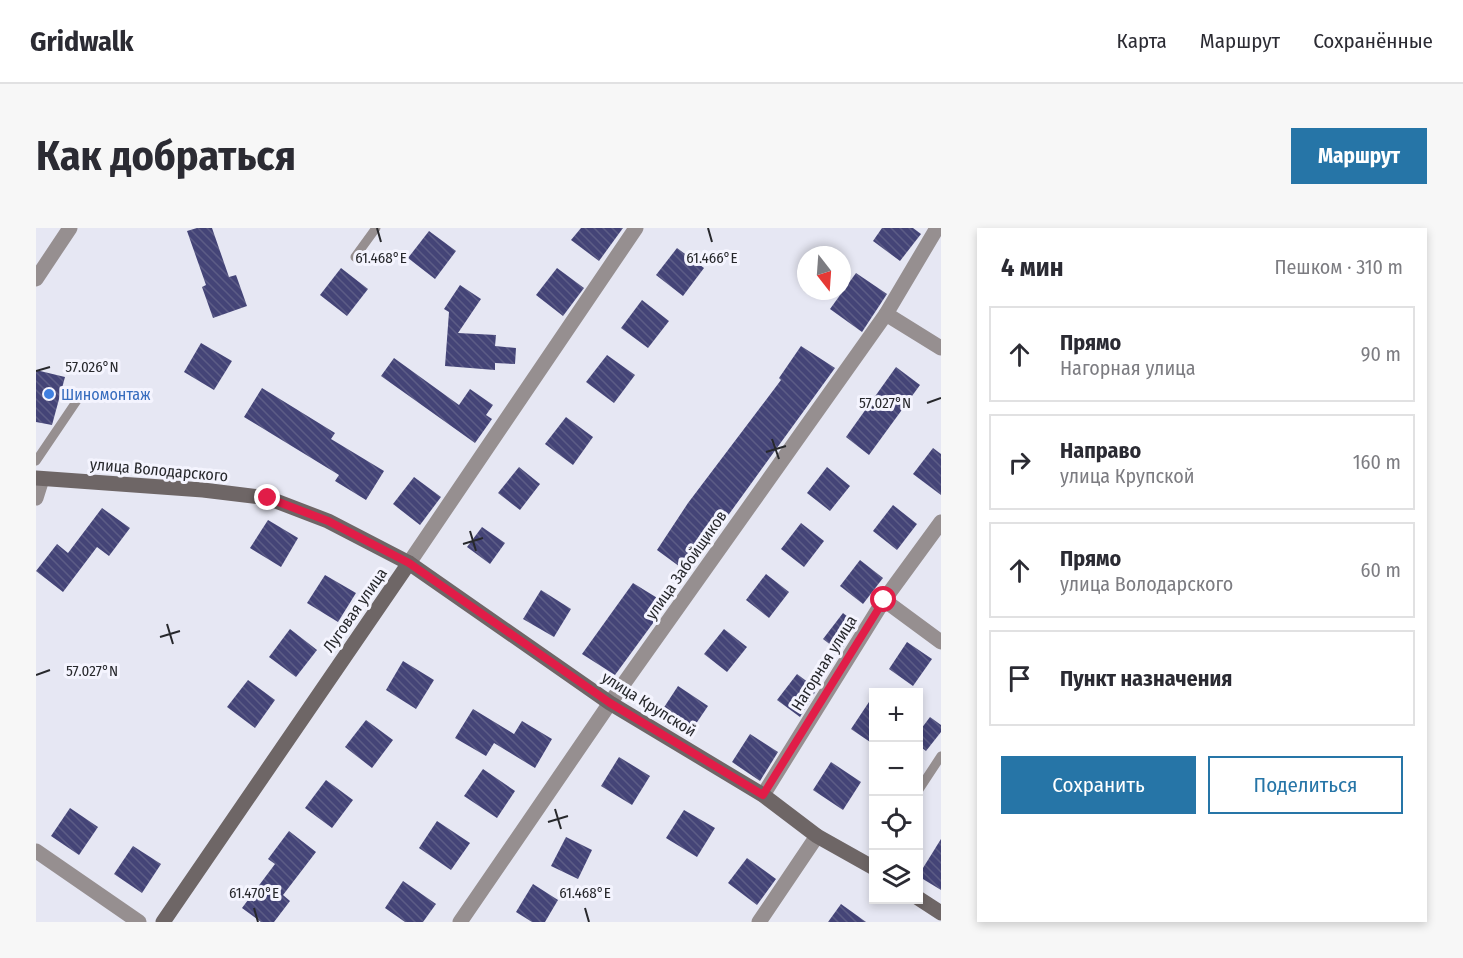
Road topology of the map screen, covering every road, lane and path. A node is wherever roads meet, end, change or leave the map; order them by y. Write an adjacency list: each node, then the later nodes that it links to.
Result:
1 (70, 228): 6 (street)
2 (376, 228): 5 (lane)
3 (636, 228): 14 (street, Луговая улица)
4 (938, 228): 7 (street, улица Забойщиков)
5 (355, 257)
6 (39, 269)
7 (886, 314): 8 (street); 17 (street, улица Забойщиков)
8 (941, 348)
9 (80, 396): 10 (lane)
10 (36, 461)
11 (39, 478): 12 (street); 14 (main road, улица Володарского)
12 (36, 498)
13 (941, 522): 15 (street, Нагорная улица)
14 (409, 563): 17 (main road, улица Крупской); 27 (main road, Луговая улица)
15 (884, 600): 16 (street); 20 (street, Нагорная улица)
16 (941, 642)
17 (610, 703): 20 (main road, улица Крупской); 28 (street, улица Забойщиков)
18 (941, 756): 19 (lane)
19 (923, 783)
20 (763, 795): 21 (main road, улица Крупской)
21 (817, 836): 23 (main road, улица Крупской); 29 (street)
22 (36, 851): 26 (street)
23 (869, 863)
24 (923, 901): 25 (main road)
25 (941, 913)
26 (139, 922)
27 (163, 922)
28 (460, 922)
29 (759, 922)

